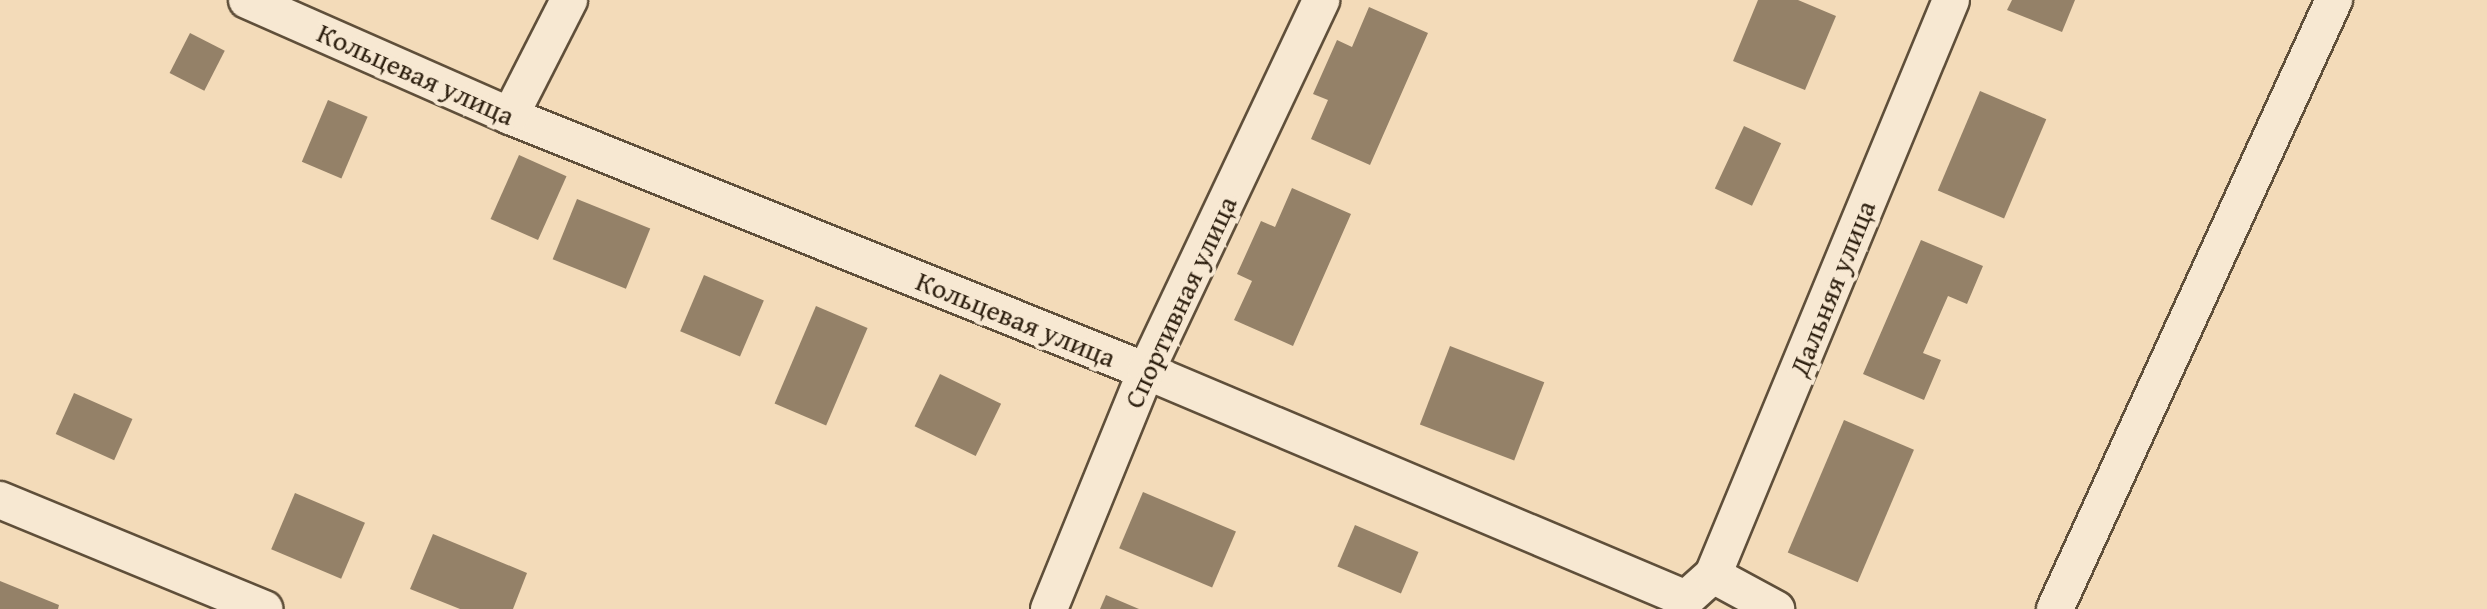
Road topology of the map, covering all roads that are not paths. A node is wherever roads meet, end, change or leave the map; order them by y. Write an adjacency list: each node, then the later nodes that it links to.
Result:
1 (247, 0): 6 (street, Кольцевая улица)
2 (569, 0): 6 (street)
3 (1321, 0): 7 (street, Спортивная улица)
4 (1951, 0): 9 (street, Дальняя улица)
5 (2334, 0): 13 (street)
6 (510, 116): 7 (street, Кольцевая улица)
7 (1146, 371): 9 (street, Кольцевая улица); 11 (street, Спортивная улица)
8 (0, 500): 10 (street)
9 (1713, 575): 12 (street)
10 (264, 609)
11 (1049, 609)
12 (1776, 609)
13 (2055, 609)

